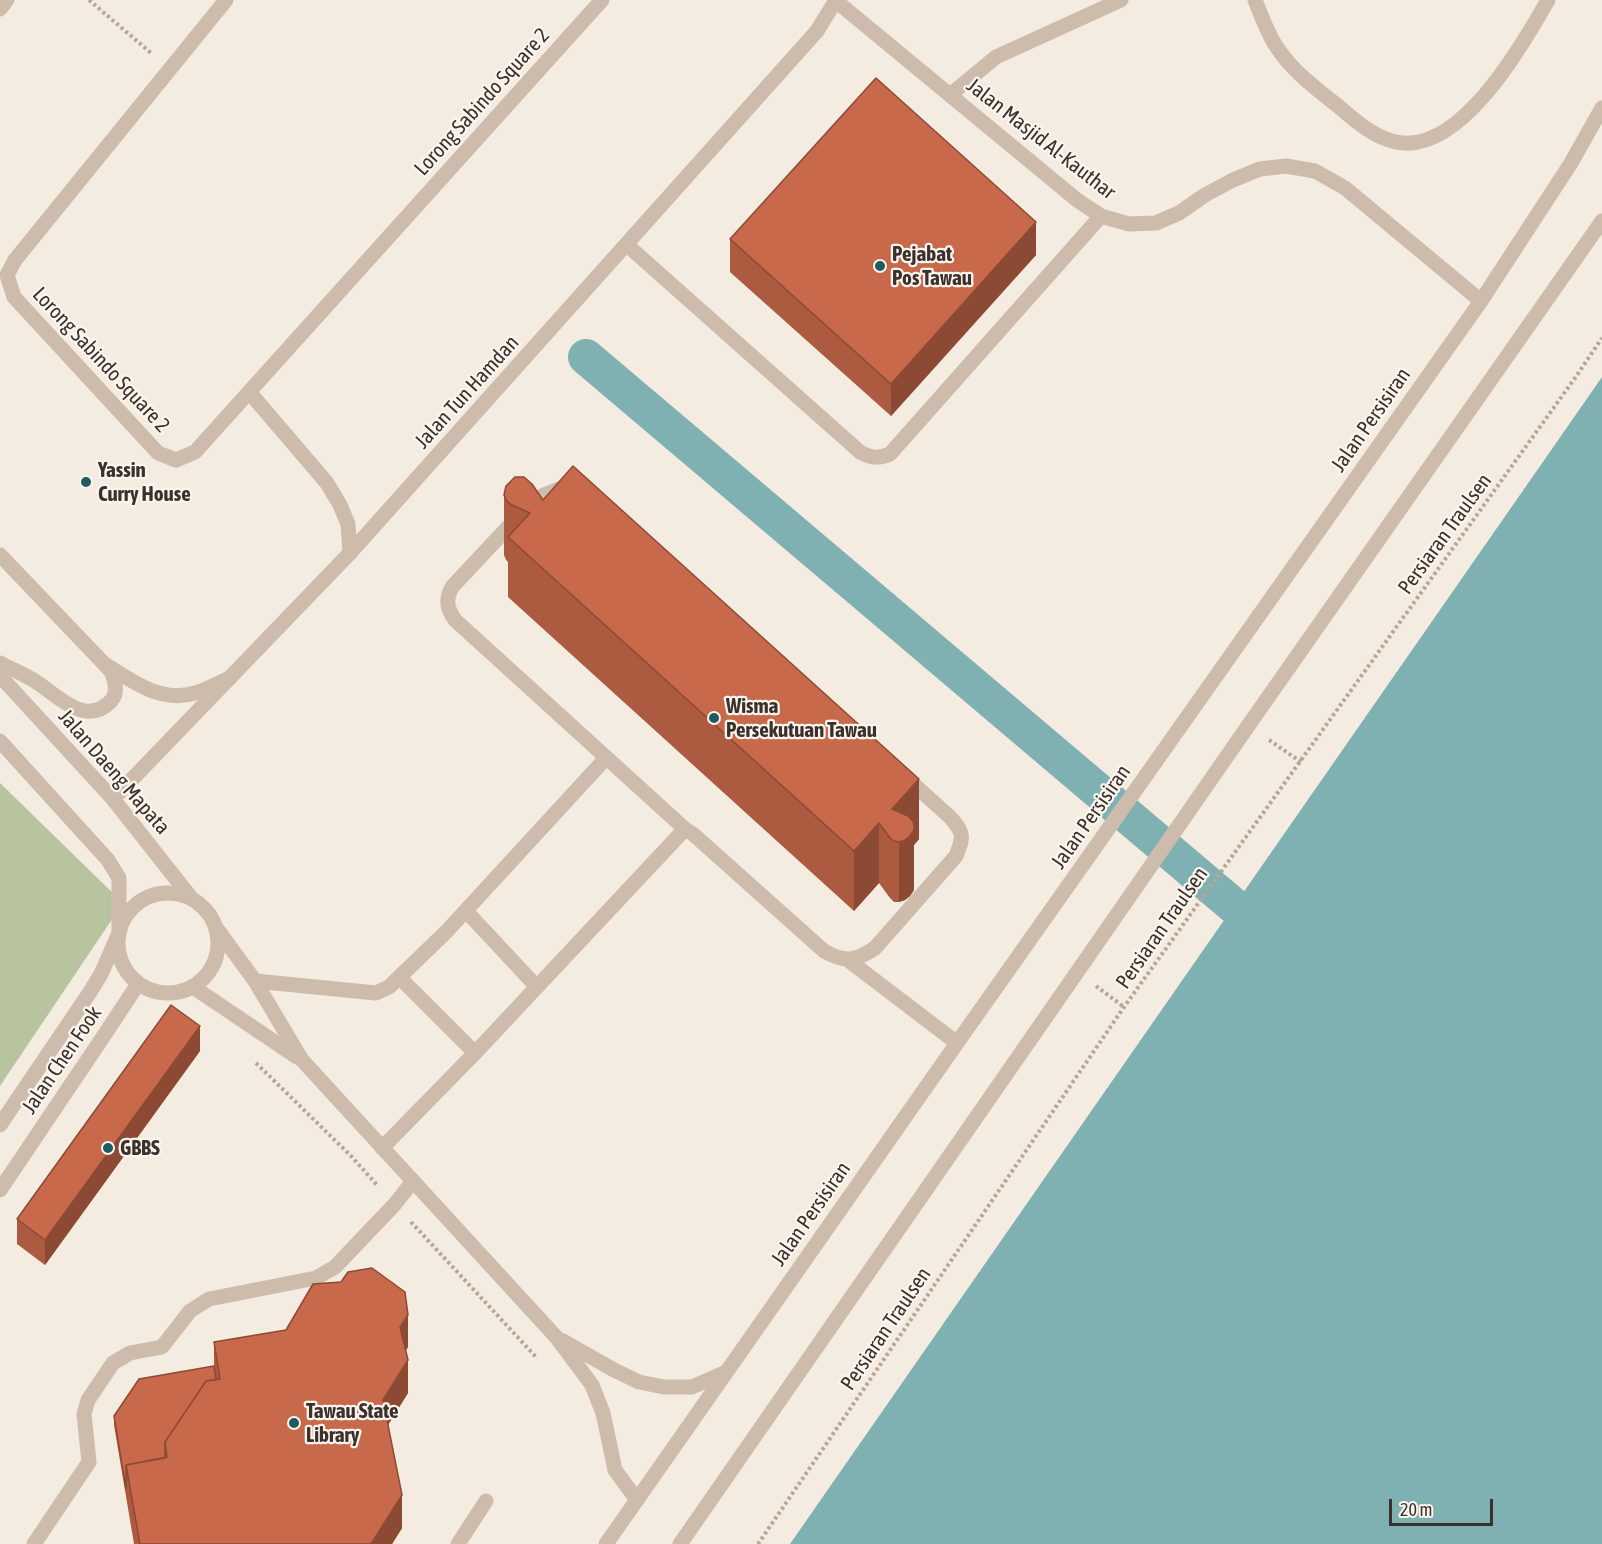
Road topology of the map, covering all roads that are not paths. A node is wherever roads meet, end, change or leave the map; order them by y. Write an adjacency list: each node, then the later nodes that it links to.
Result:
1 (7, 0): 8 (street)
2 (226, 0): 15 (street, Lorong Sabindo Square 2)
3 (602, 0): 15 (street, Lorong Sabindo Square 2)
4 (836, 0): 9 (street, Jalan Masjid Al-Kauthar); 13 (street, Jalan Tun Hamdan)
5 (1121, 0): 9 (street)
6 (1255, 0): 7 (street)
7 (1548, 0)
8 (0, 9)
9 (950, 95): 11 (street, Jalan Masjid Al-Kauthar)
10 (1602, 108): 14 (street, Jalan Persisiran)
11 (1101, 216): 13 (street); 14 (street, Jalan Masjid Al-Kauthar)
12 (1602, 221): 50 (street)
13 (627, 245): 16 (street, Jalan Tun Hamdan)
14 (1481, 301): 36 (street, Jalan Persisiran)
15 (250, 393): 16 (street)
16 (350, 553): 21 (street, Jalan Tun Hamdan)
17 (0, 555): 19 (street)
18 (0, 663): 19 (street)
19 (104, 663): 21 (street)
20 (0, 676): 24 (street, Jalan Daeng Mapata)
21 (230, 678): 24 (street, Jalan Tun Hamdan)
22 (0, 741): 29 (street)
23 (606, 758): 25 (street); 27 (street); 30 (street)
24 (113, 799): 26 (street, Jalan Daeng Mapata)
25 (685, 830): 30 (street); 35 (street)
26 (192, 898): 28 (street); 29 (street)
27 (466, 911): 31 (street); 35 (street)
28 (217, 929): 32 (street); 34 (street)
29 (119, 933): 33 (street); 39 (street, Jalan Chen Fook)
30 (848, 960): 36 (street)
31 (399, 977): 32 (street); 37 (street)
32 (255, 981): 38 (street)
33 (138, 984): 34 (street); 42 (street, Jalan Chen Fook)
34 (193, 987): 38 (street)
35 (537, 987): 37 (street)
36 (957, 1044): 44 (street, Jalan Persisiran)
37 (475, 1053): 40 (street)
38 (302, 1060): 40 (street)
39 (0, 1125)
40 (382, 1148): 41 (street)
41 (413, 1181): 43 (street); 47 (street)
42 (0, 1190)
43 (557, 1338): 44 (street); 45 (street)
44 (726, 1372): 45 (street, Jalan Persisiran)
45 (637, 1500): 49 (street, Jalan Persisiran)
46 (486, 1501): 48 (street)
47 (34, 1544)
48 (458, 1544)
49 (606, 1544)
50 (680, 1544)

